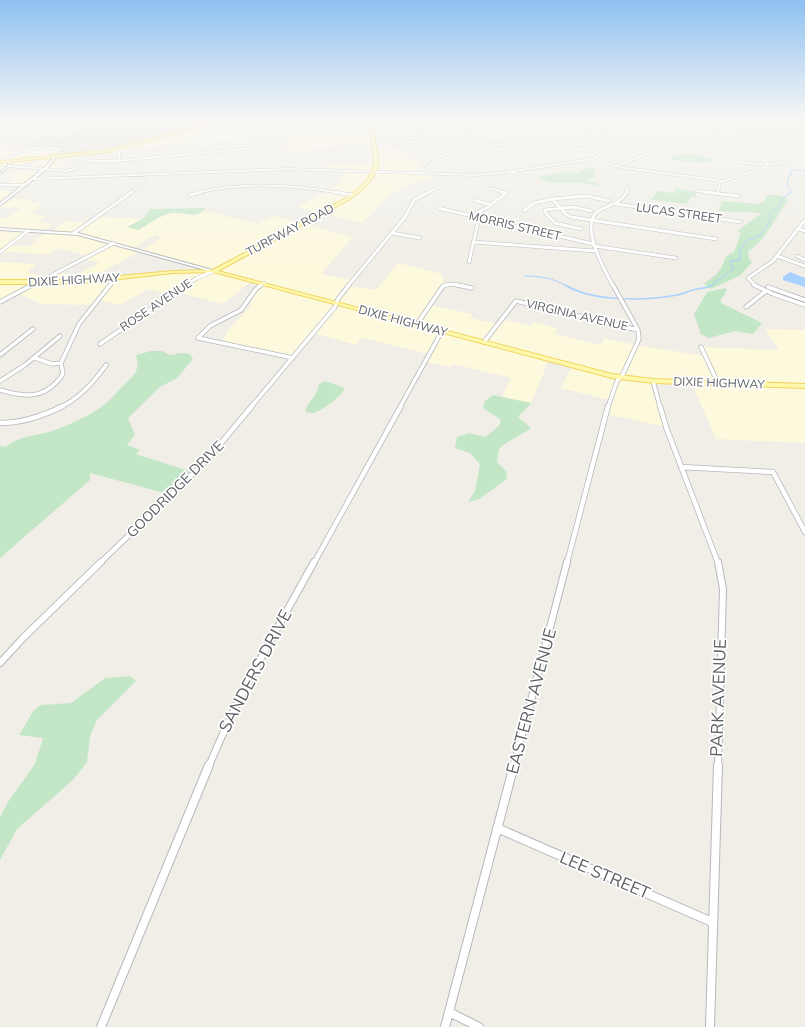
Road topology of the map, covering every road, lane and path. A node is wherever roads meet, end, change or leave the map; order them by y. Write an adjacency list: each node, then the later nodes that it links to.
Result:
1 (31, 168): 9 (street)
2 (78, 168): 9 (street)
3 (376, 168): 11 (main road)
4 (423, 168): 13 (street)
5 (533, 168): 10 (street)
6 (614, 168): 30 (street)
7 (620, 168): 17 (street)
8 (764, 168): 17 (street)
9 (44, 169): 15 (street)
10 (513, 171): 14 (street); 16 (street)
11 (375, 172): 12 (street); 13 (street); 24 (main road, TURFWAY ROAD)
12 (148, 174): 15 (street); 46 (street)
13 (421, 174): 14 (street)
14 (453, 175): 47 (street, GOODRIDGE DRIVE)
15 (32, 179): 19 (street)
16 (523, 181)
17 (722, 181): 22 (street)
18 (0, 185): 19 (street)
19 (25, 185): 29 (street)
20 (491, 188): 31 (street)
21 (697, 191): 22 (street)
22 (718, 194): 25 (street)
23 (190, 195): 24 (street)
24 (353, 195): 61 (main road, TURFWAY ROAD)
25 (739, 196)
26 (552, 199): 28 (street); 32 (street); 34 (street)
27 (474, 200): 31 (street)
28 (609, 201)
29 (1, 204)
30 (616, 204): 37 (street); 40 (street, LUCAS STREET)
31 (491, 205): 36 (street)
32 (559, 207): 35 (street); 37 (street); 42 (street)
33 (438, 208): 36 (street, MORRIS STREET)
34 (524, 211)
35 (591, 211)
36 (471, 216): 52 (street, MORRIS STREET)
37 (591, 221): 49 (street); 52 (street)
38 (804, 221): 43 (street)
39 (478, 222): 50 (street)
40 (741, 222)
41 (0, 229): 44 (street)
42 (581, 229)
43 (799, 229): 45 (street); 55 (street)
44 (28, 231): 46 (street); 54 (street)
45 (805, 231)
46 (74, 233): 51 (street)
47 (392, 233): 48 (street); 71 (street, GOODRIDGE DRIVE)
48 (420, 238)
49 (716, 239)
50 (474, 242): 53 (street); 59 (street)
51 (114, 243): 61 (street); 64 (street)
52 (594, 245): 53 (street); 57 (street, MORRIS STREET)
53 (596, 251): 76 (street)
54 (0, 252)
55 (777, 256): 60 (street); 68 (street)
56 (797, 256): 58 (street)
57 (676, 258)
58 (805, 260)
59 (469, 262)
60 (805, 266)
61 (214, 271): 62 (main road, DIXIE HIGHWAY); 65 (main road, DIXIE HIGHWAY); 80 (street, ROSE AVENUE)
62 (116, 278): 64 (main road, DIXIE HIGHWAY); 85 (street)
63 (0, 282): 64 (main road, DIXIE HIGHWAY)
64 (37, 283): 70 (street)
65 (264, 283): 71 (main road, DIXIE HIGHWAY); 84 (street)
66 (768, 287): 69 (street)
67 (472, 288): 74 (street)
68 (766, 291): 72 (street); 73 (street)
69 (805, 300)
70 (0, 302)
71 (337, 303): 74 (main road, DIXIE HIGHWAY); 84 (street, GOODRIDGE DRIVE)
72 (805, 305)
73 (746, 307)
74 (417, 324): 77 (main road, DIXIE HIGHWAY)
75 (33, 329): 82 (street)
76 (638, 330): 79 (street, VIRGINIA AVENUE); 87 (street, EASTERN AVENUE)
77 (442, 331): 79 (main road, DIXIE HIGHWAY); 100 (street, SANDERS DRIVE)
78 (60, 336): 83 (street)
79 (484, 342): 87 (main road, DIXIE HIGHWAY)
80 (100, 344)
81 (701, 347): 90 (street)
82 (0, 355)
83 (35, 358): 85 (street); 88 (street)
84 (293, 358): 96 (street, GOODRIDGE DRIVE)
85 (61, 363): 92 (street)
86 (106, 365): 93 (street)
87 (620, 377): 89 (main road, DIXIE HIGHWAY); 97 (street, EASTERN AVENUE)
88 (0, 381)
89 (653, 381): 90 (main road, DIXIE HIGHWAY); 94 (street, PARK AVENUE)
90 (718, 383): 91 (main road, DIXIE HIGHWAY)
91 (805, 386)
92 (0, 390)
93 (0, 423)
94 (681, 468): 95 (street); 98 (street, PARK AVENUE)
95 (805, 532)
96 (0, 663)
97 (497, 828): 98 (street, LEE STREET); 99 (street, EASTERN AVENUE)
98 (712, 922): 103 (street, PARK AVENUE)
99 (449, 1012): 101 (street, EASTERN AVENUE); 102 (street)
100 (101, 1027)
101 (445, 1027)
102 (479, 1027)
103 (710, 1027)

